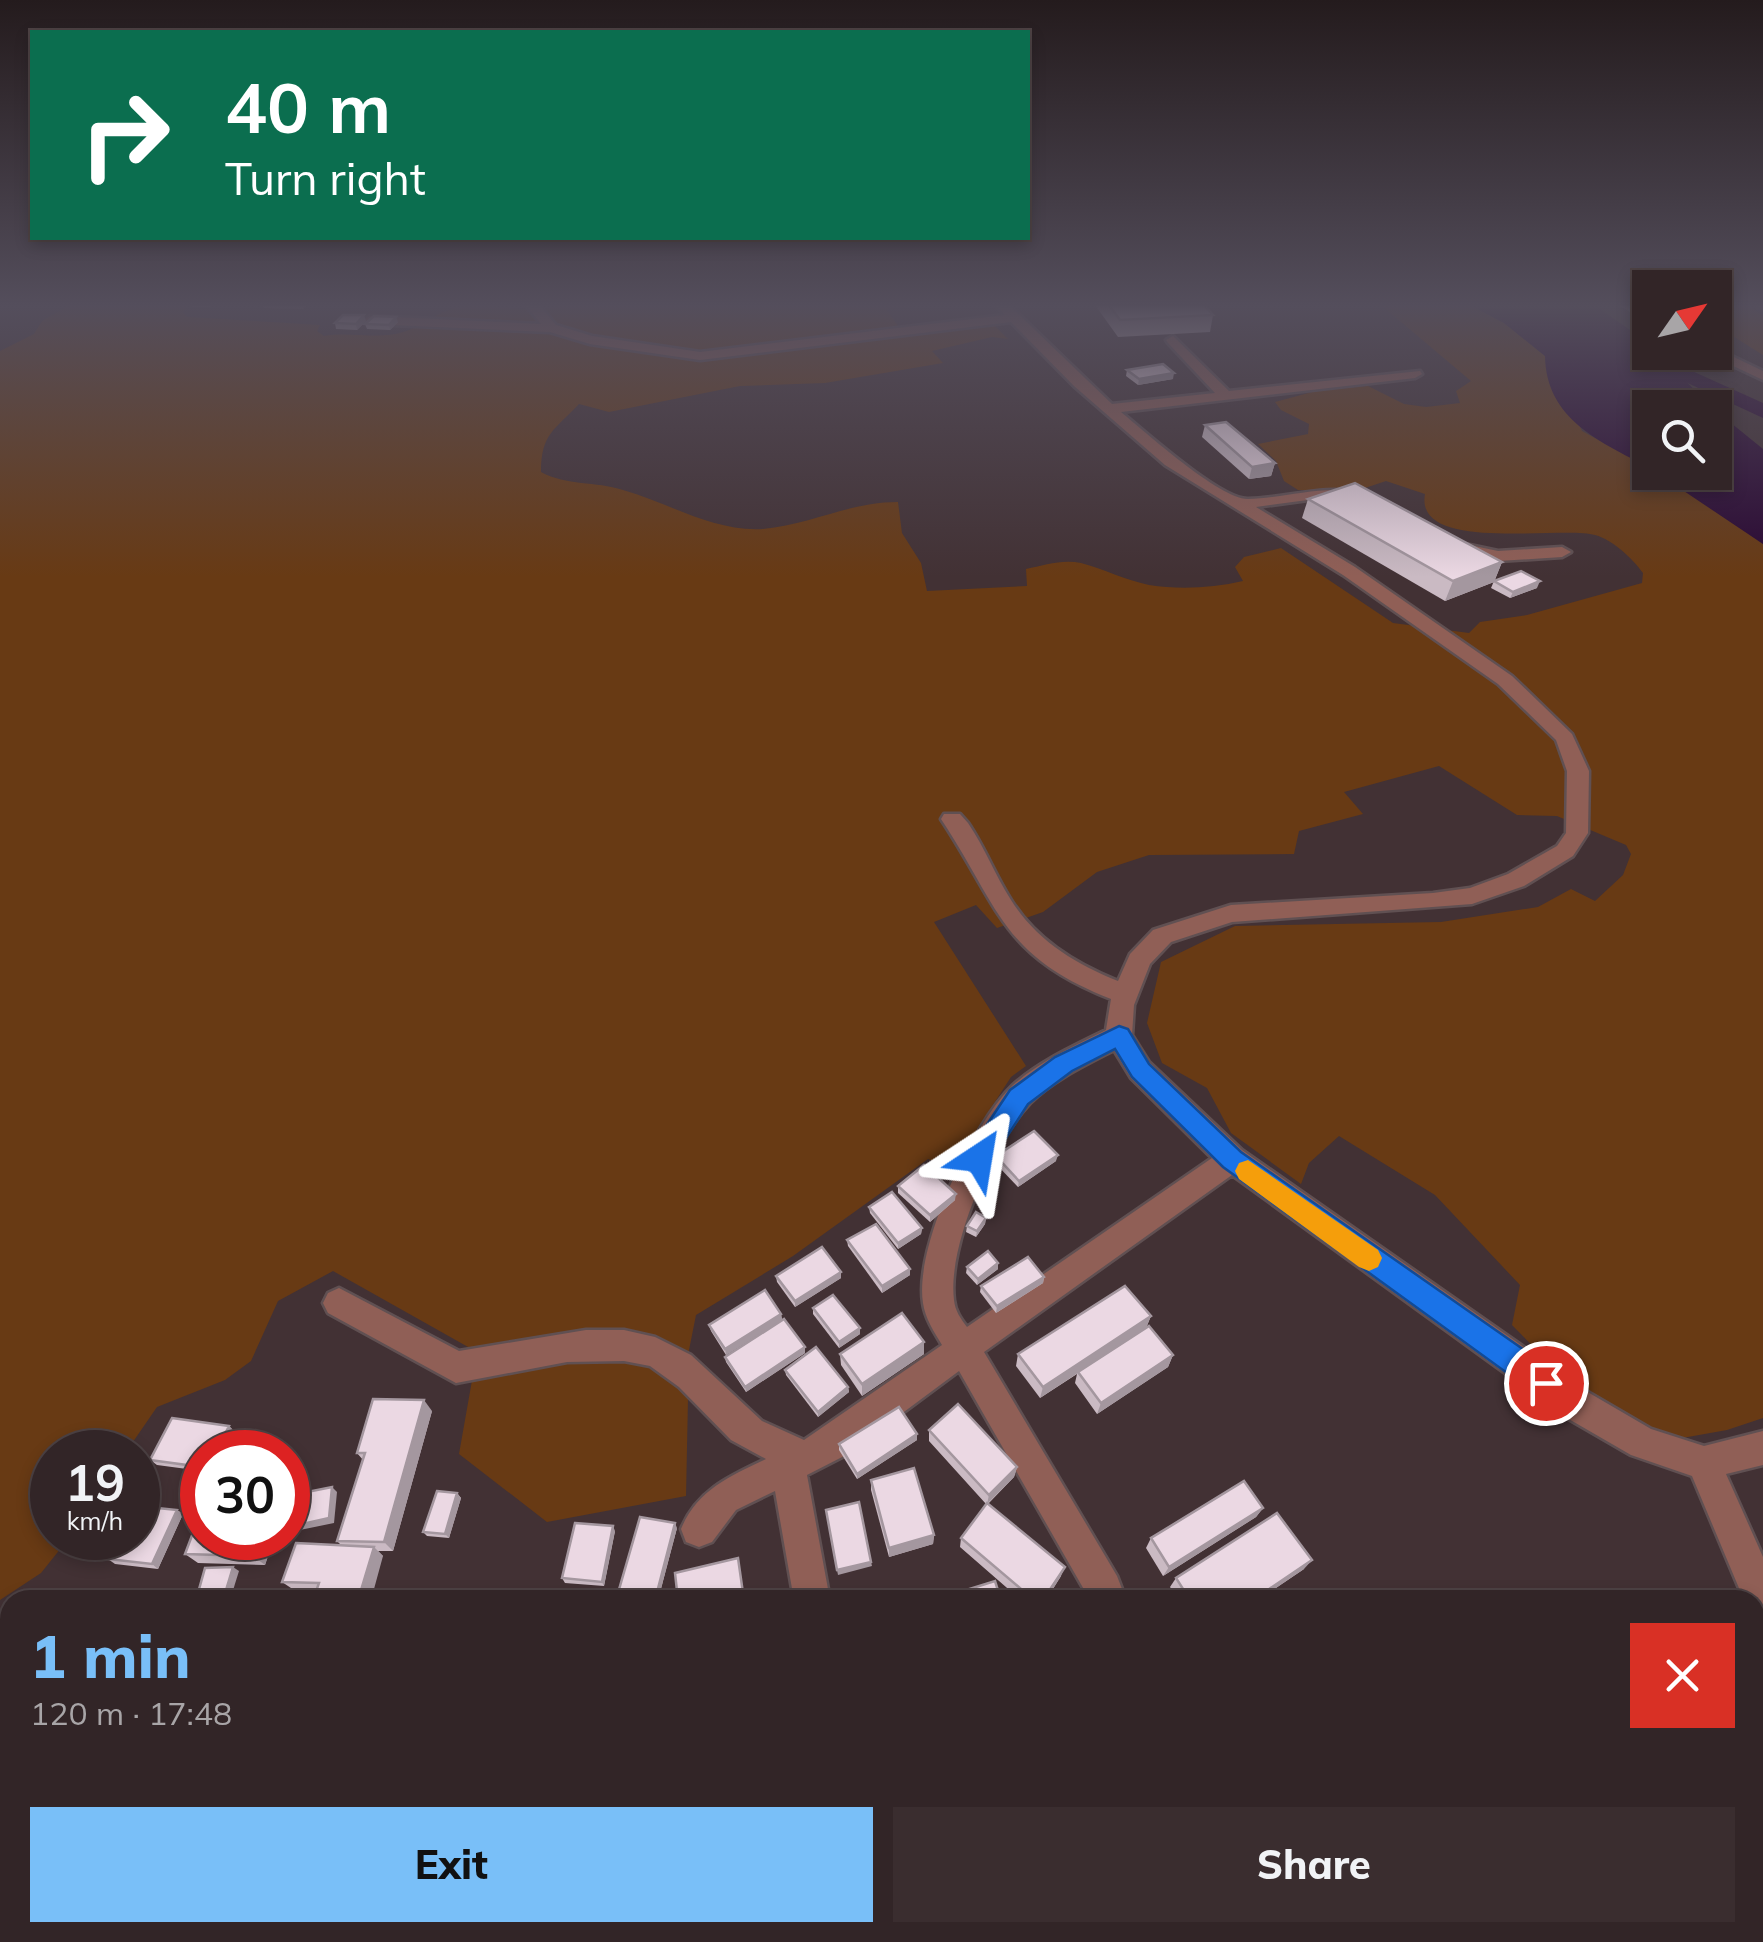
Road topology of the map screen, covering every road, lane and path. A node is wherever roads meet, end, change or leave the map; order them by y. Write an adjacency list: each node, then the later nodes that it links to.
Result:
1 (1094, 396): 4 (street)
2 (1227, 396): 3 (street); 4 (street)
3 (1230, 396)
4 (1108, 409): 6 (street)
5 (1372, 500): 6 (street)
6 (1239, 505): 10 (street)
7 (1440, 538): 8 (street)
8 (1562, 552)
9 (952, 819): 10 (street)
10 (1124, 994): 11 (street)
11 (1119, 1036): 12 (street); 14 (street)
12 (1232, 1160): 14 (street); 17 (street)
13 (339, 1303): 16 (street)
14 (964, 1348): 16 (street); 19 (street)
15 (1763, 1448): 17 (street)
16 (797, 1462): 18 (street); 20 (street)
17 (1704, 1463): 21 (street)
18 (699, 1530)
19 (1104, 1589)
20 (811, 1590)
21 (1759, 1590)

